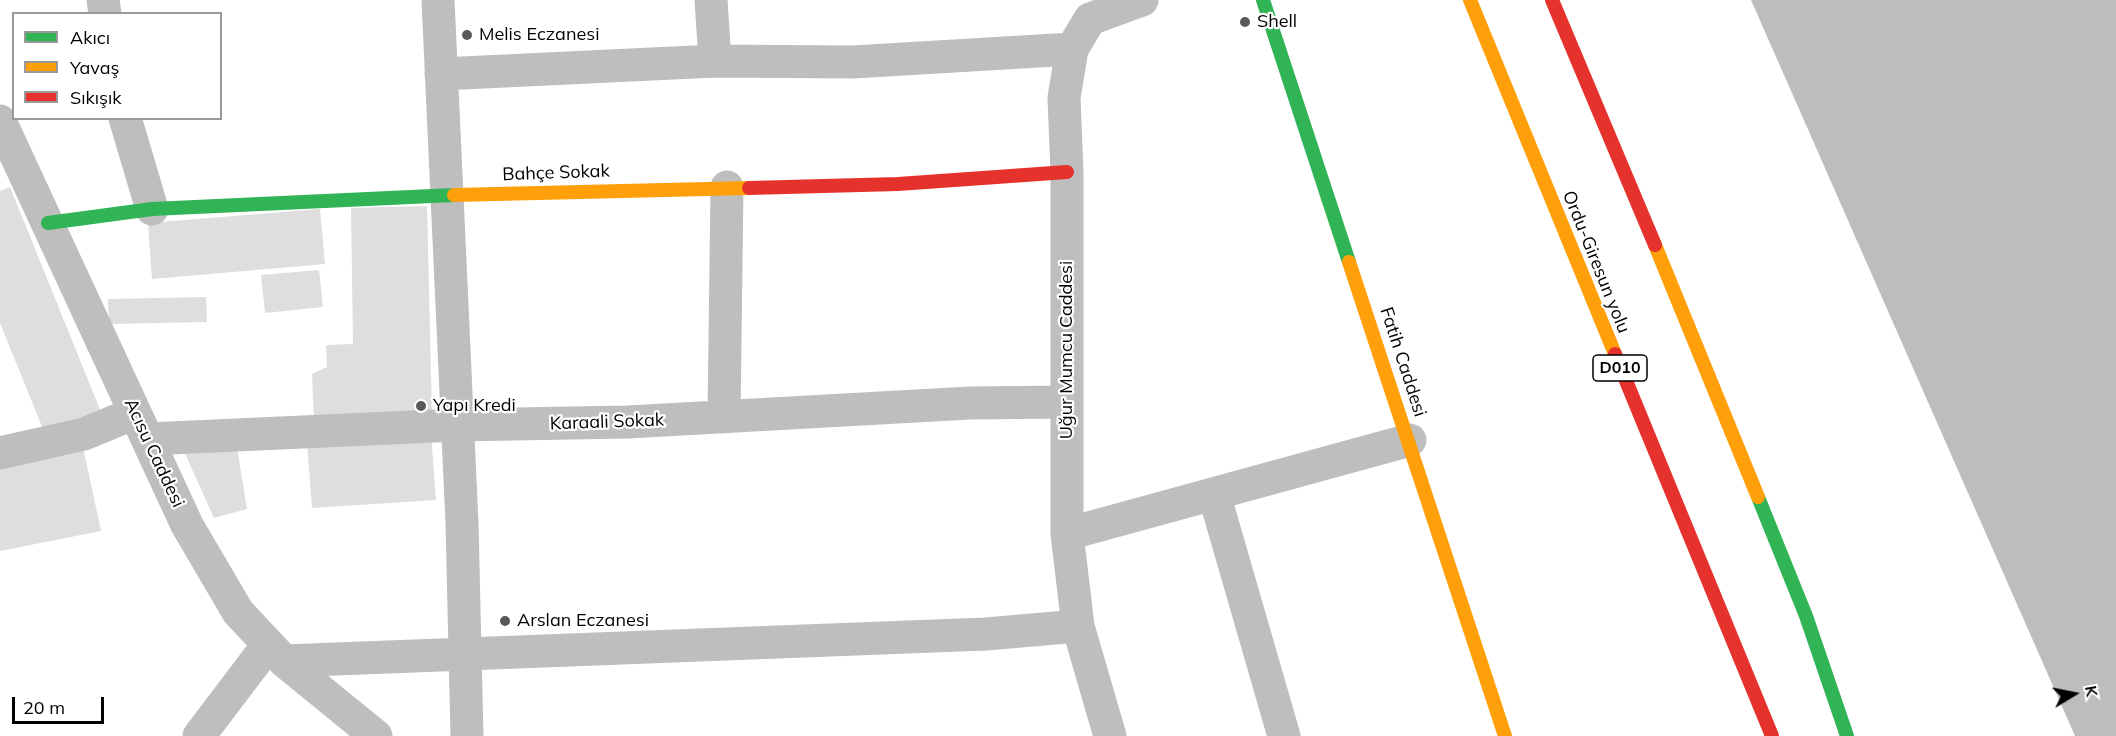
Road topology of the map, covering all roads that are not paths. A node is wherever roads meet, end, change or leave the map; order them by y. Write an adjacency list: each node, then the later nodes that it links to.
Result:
1 (438, 0): 9 (street)
2 (711, 0): 8 (street)
3 (1142, 0): 7 (street, Uğur Mumcu Caddesi)
4 (1263, 0): 22 (main road, Fatih Caddesi)
5 (1470, 0): 35 (main road, Ordu-Giresun yolu / D010)
6 (1552, 0): 36 (main road)
7 (1072, 49): 8 (street); 12 (street, Uğur Mumcu Caddesi)
8 (715, 61): 9 (street)
9 (441, 74): 15 (street)
10 (126, 120): 16 (street)
11 (0, 121): 13 (street, Acısu Caddesi)
12 (1067, 172): 14 (main road, Bahçe Sokak); 18 (street, Uğur Mumcu Caddesi)
13 (11, 173): 17 (street, Acısu Caddesi)
14 (727, 187): 15 (main road, Bahçe Sokak); 19 (street)
15 (445, 195): 16 (main road, Bahçe Sokak); 20 (street)
16 (152, 209): 17 (main road, Bahçe Sokak)
17 (48, 223): 21 (street, Acısu Caddesi)
18 (1066, 402): 19 (street, Karaali Sokak); 25 (street, Uğur Mumcu Caddesi)
19 (724, 417): 20 (street, Karaali Sokak)
20 (457, 425): 21 (street, Karaali Sokak); 28 (street)
21 (142, 426): 23 (street, Karaali Sokak); 27 (street, Acısu Caddesi)
22 (1410, 441): 24 (street); 34 (main road, Fatih Caddesi)
23 (0, 453)
24 (1214, 494): 25 (street); 33 (street)
25 (1066, 534): 26 (street, Uğur Mumcu Caddesi)
26 (1078, 626): 28 (street); 32 (street, Uğur Mumcu Caddesi)
27 (276, 653): 28 (street); 29 (street); 30 (street, Acısu Caddesi)
28 (465, 653): 31 (street)
29 (200, 736)
30 (376, 736)
31 (467, 736)
32 (1110, 736)
33 (1284, 736)
34 (1505, 736)
35 (1772, 736)
36 (1847, 736)

